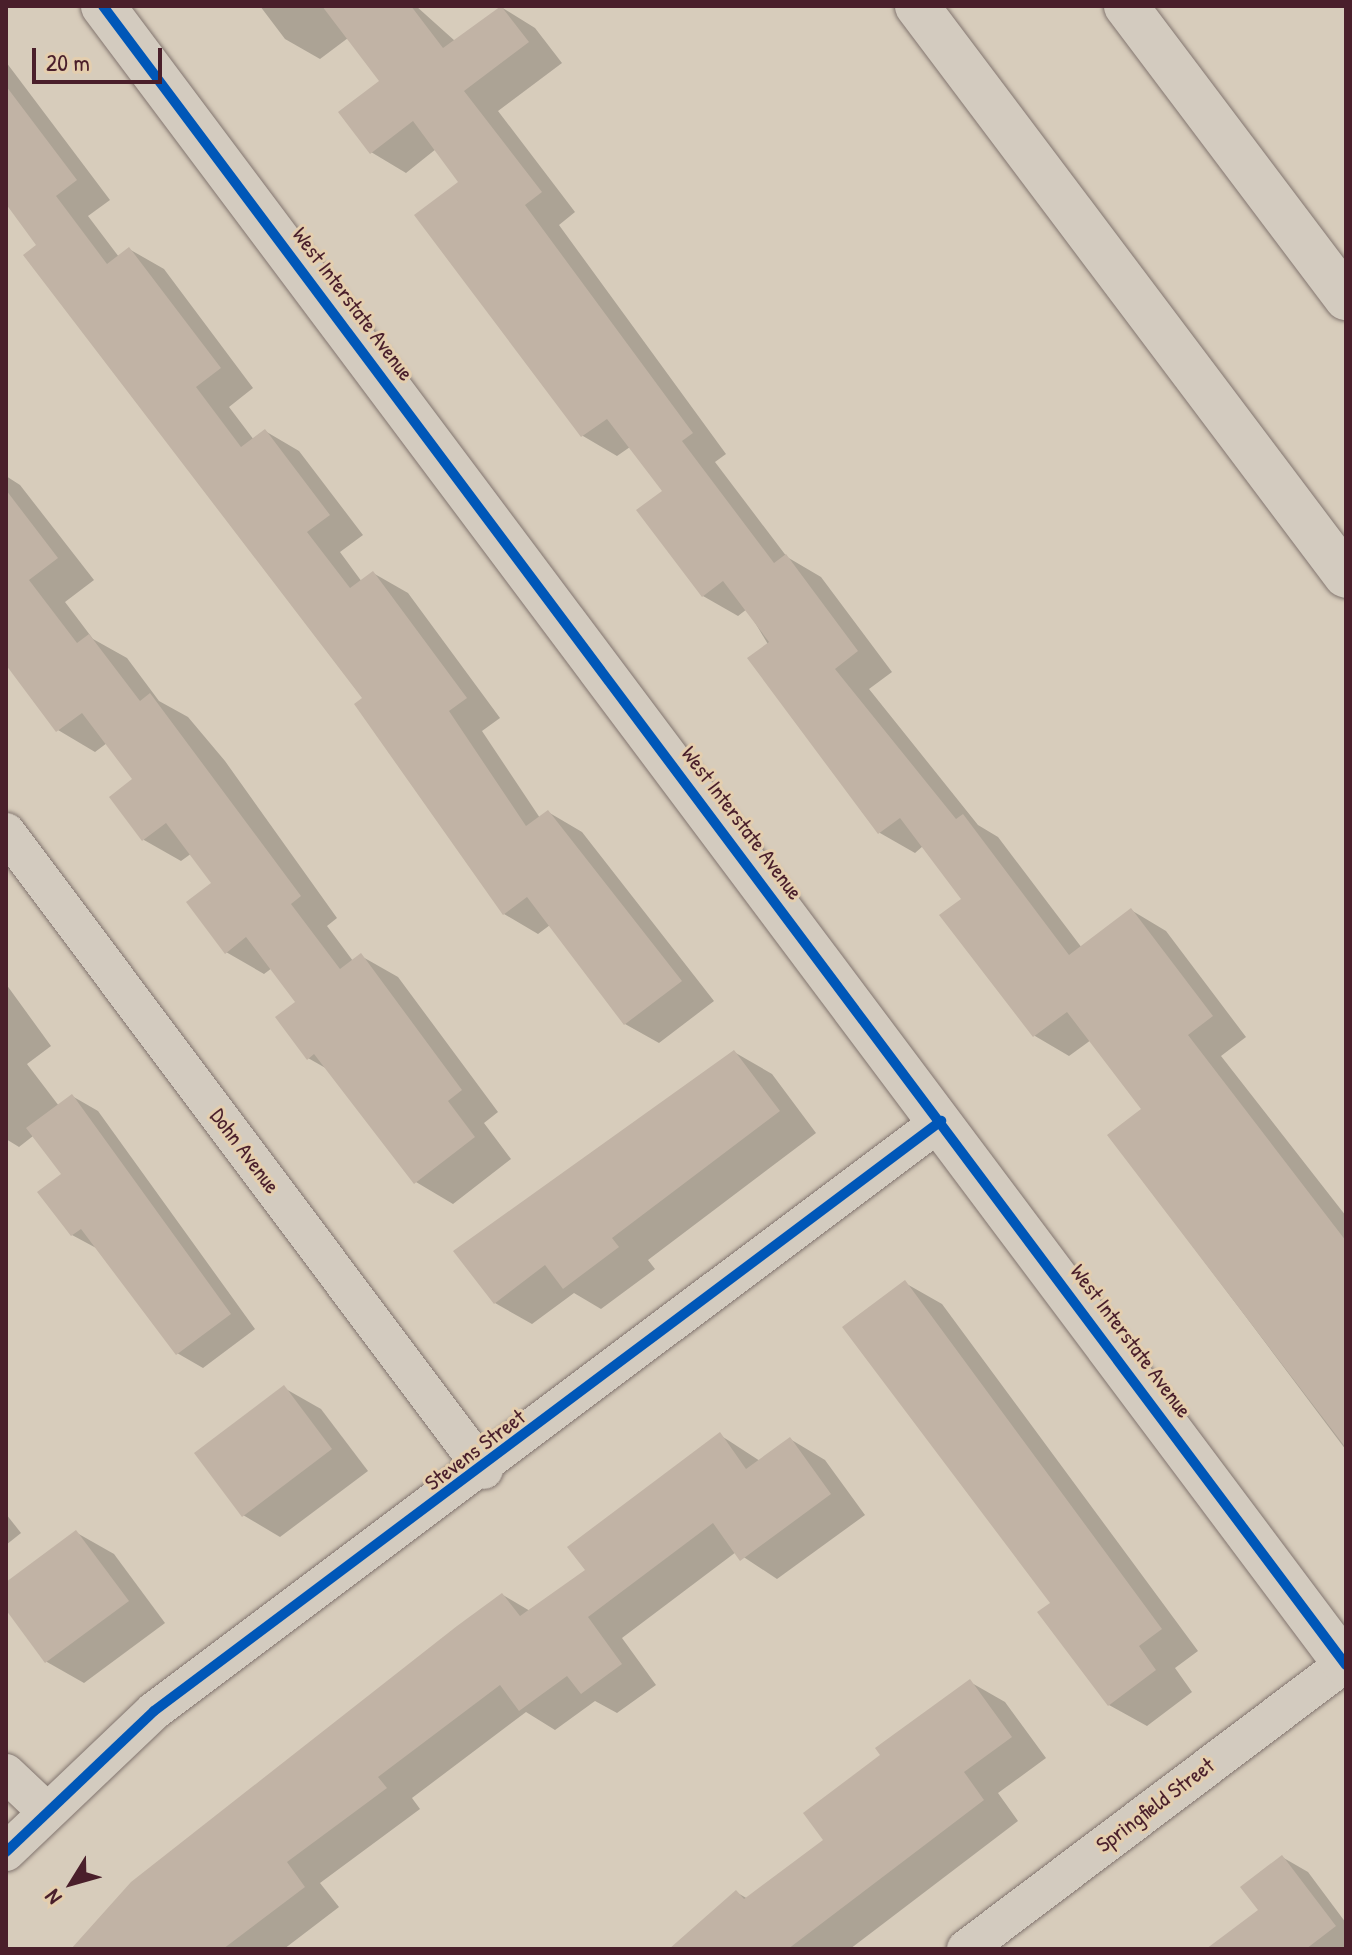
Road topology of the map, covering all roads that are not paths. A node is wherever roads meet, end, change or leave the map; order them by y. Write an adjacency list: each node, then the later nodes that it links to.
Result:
1 (103, 6): 7 (main road, West Interstate Avenue)
2 (917, 6): 5 (main road)
3 (1126, 6): 4 (main road)
4 (1346, 298)
5 (1346, 576)
6 (6, 832): 8 (street, Dohn Avenue)
7 (941, 1121): 8 (street, Stevens Street); 9 (main road, West Interstate Avenue)
8 (484, 1470): 11 (street, Stevens Street)
9 (1346, 1664): 13 (street, Springfield Street)
10 (6, 1773): 11 (street)
11 (46, 1811): 12 (street, Stevens Street)
12 (6, 1852)
13 (966, 1949)

